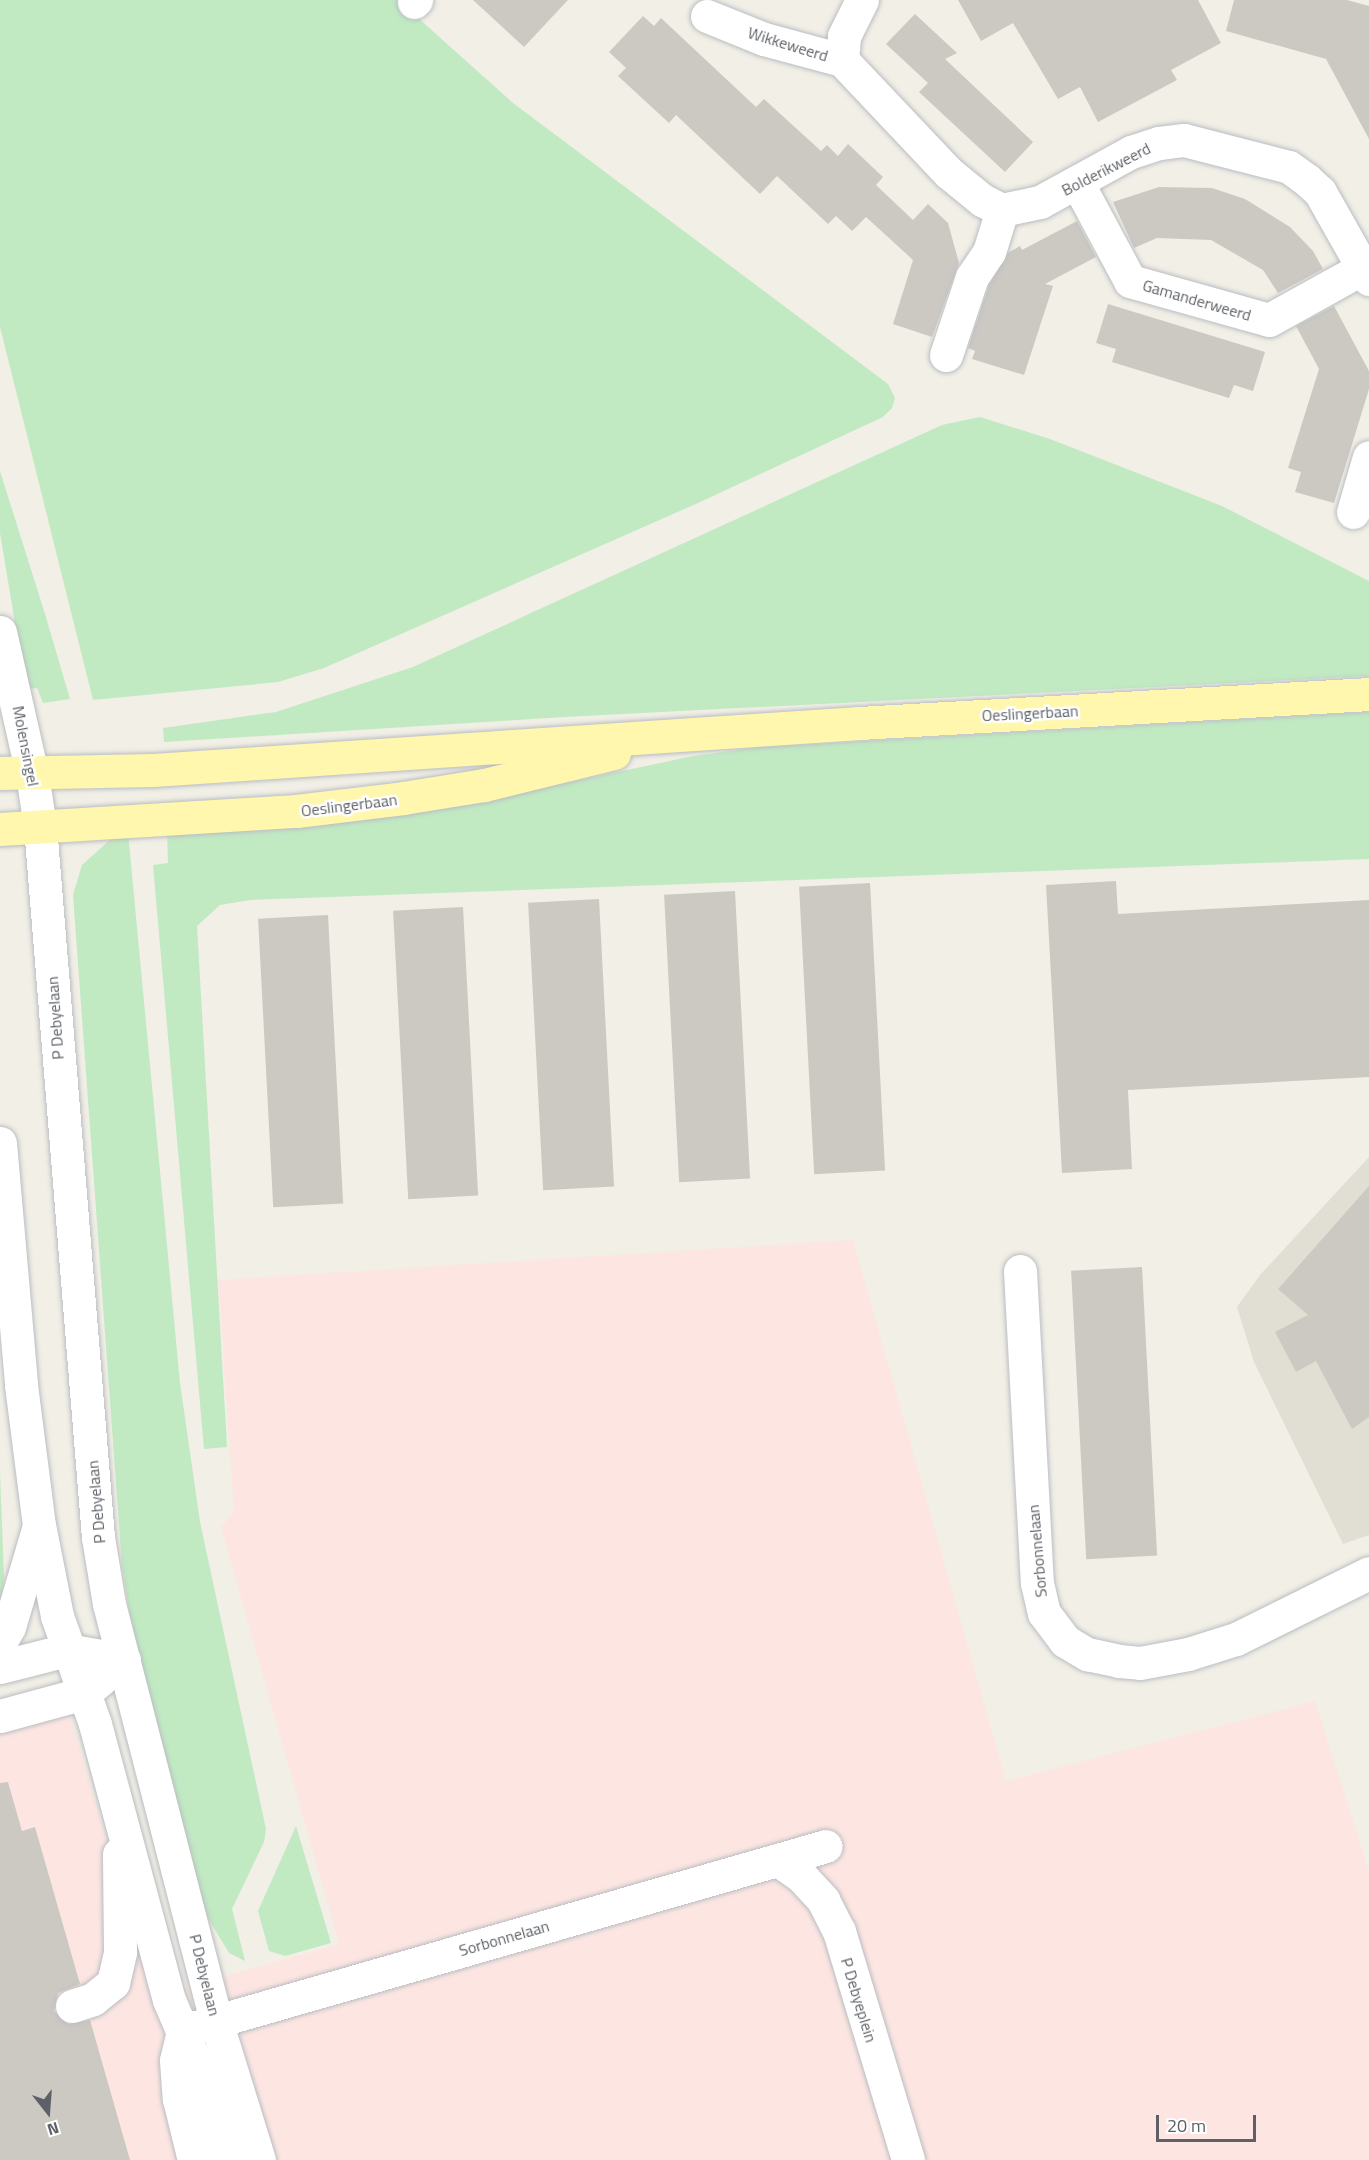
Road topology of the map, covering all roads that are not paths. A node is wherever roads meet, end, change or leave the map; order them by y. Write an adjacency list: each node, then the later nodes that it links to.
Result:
1 (862, 0): 3 (street, Wikkeweerd)
2 (707, 16): 3 (street, Wikkeweerd)
3 (842, 60): 5 (street)
4 (1077, 182): 5 (street, Bolderikweerd); 6 (street, Bolderikweerd); 6 (street, Gamanderweerd)
5 (1002, 210): 7 (street)
6 (1366, 274)
7 (946, 355)
8 (1369, 457): 9 (street)
9 (1353, 512)
10 (0, 632): 14 (street, Molensingel)
11 (1369, 694): 12 (main road, Oeslingerbaan)
12 (692, 734): 14 (main road, Oeslingerbaan); 15 (main road, Oeslingerbaan)
13 (0, 774): 14 (main road, Oeslingerbaan)
14 (32, 774): 15 (street, Molensingel)
15 (40, 826): 16 (main road, Oeslingerbaan); 23 (street, P Debyelaan)
16 (0, 829)
17 (0, 1143): 19 (street)
18 (1020, 1271): 20 (street, Sorbonnelaan)
19 (39, 1525): 21 (street); 22 (street)
20 (1369, 1573)
21 (0, 1643)
22 (67, 1650): 23 (street); 24 (street); 25 (street)
23 (124, 1660): 25 (street); 31 (street, P Debyelaan)
24 (0, 1667)
25 (84, 1693): 26 (street); 27 (street)
26 (0, 1716)
27 (121, 1813): 30 (street); 32 (street)
28 (826, 1846): 29 (street, Sorbonnelaan)
29 (778, 1860): 31 (street, Sorbonnelaan); 36 (street, P Debyeplein)
30 (72, 2006)
31 (216, 2021): 32 (street, Sorbonnelaan); 35 (street, P Debyelaan)
32 (183, 2031): 33 (street); 34 (street)
33 (194, 2160)
34 (228, 2160)
35 (259, 2160)
36 (908, 2160)

